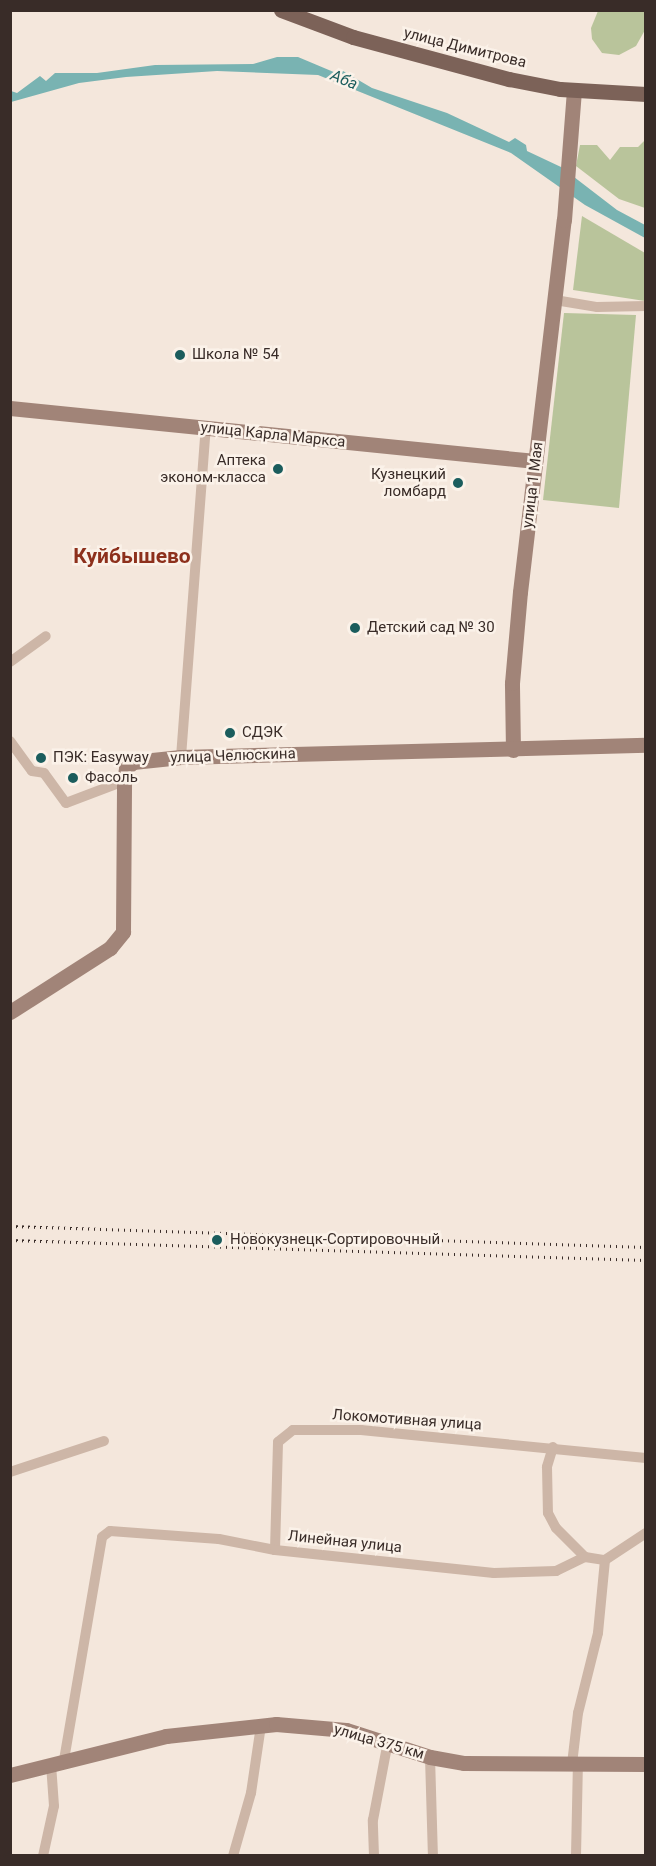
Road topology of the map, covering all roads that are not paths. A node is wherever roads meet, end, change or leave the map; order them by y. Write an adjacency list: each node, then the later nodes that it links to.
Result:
1 (281, 10): 2 (main road, улица Димитрова)
2 (574, 90): 3 (main road, улица Димитрова); 4 (street, улица 1 Мая)
3 (645, 94)
4 (555, 300): 5 (street); 8 (street, улица 1 Мая)
5 (645, 306)
6 (10, 408): 7 (street, улица Карла Маркса)
7 (206, 428): 8 (street, улица Карла Маркса); 14 (street)
8 (535, 461): 13 (street, улица 1 Мая)
9 (46, 636): 10 (street)
10 (10, 662)
11 (10, 741): 15 (street)
12 (645, 745): 13 (street, улица Челюскина)
13 (513, 750): 14 (street, улица Челюскина)
14 (181, 757): 15 (street, улица Челюскина)
15 (124, 781): 16 (street)
16 (10, 1012)
17 (104, 1441): 20 (street)
18 (553, 1446): 19 (street, Локомотивная улица); 22 (street, Локомотивная улица); 23 (street)
19 (645, 1458)
20 (10, 1472)
21 (645, 1533): 24 (street)
22 (275, 1550): 23 (street, Линейная улица); 28 (street, Линейная улица)
23 (585, 1557): 24 (street)
24 (605, 1560): 29 (street)
25 (261, 1725): 26 (street, улица 375 км); 28 (street, улица 375 км); 33 (street)
26 (388, 1741): 27 (street, улица 375 км); 34 (street)
27 (430, 1757): 29 (street, улица 375 км); 35 (street)
28 (57, 1762): 31 (street, улица 375 км); 32 (street)
29 (575, 1764): 30 (street, улица 375 км); 36 (street)
30 (645, 1764)
31 (10, 1775)
32 (43, 1856)
33 (233, 1856)
34 (374, 1856)
35 (433, 1856)
36 (576, 1856)

